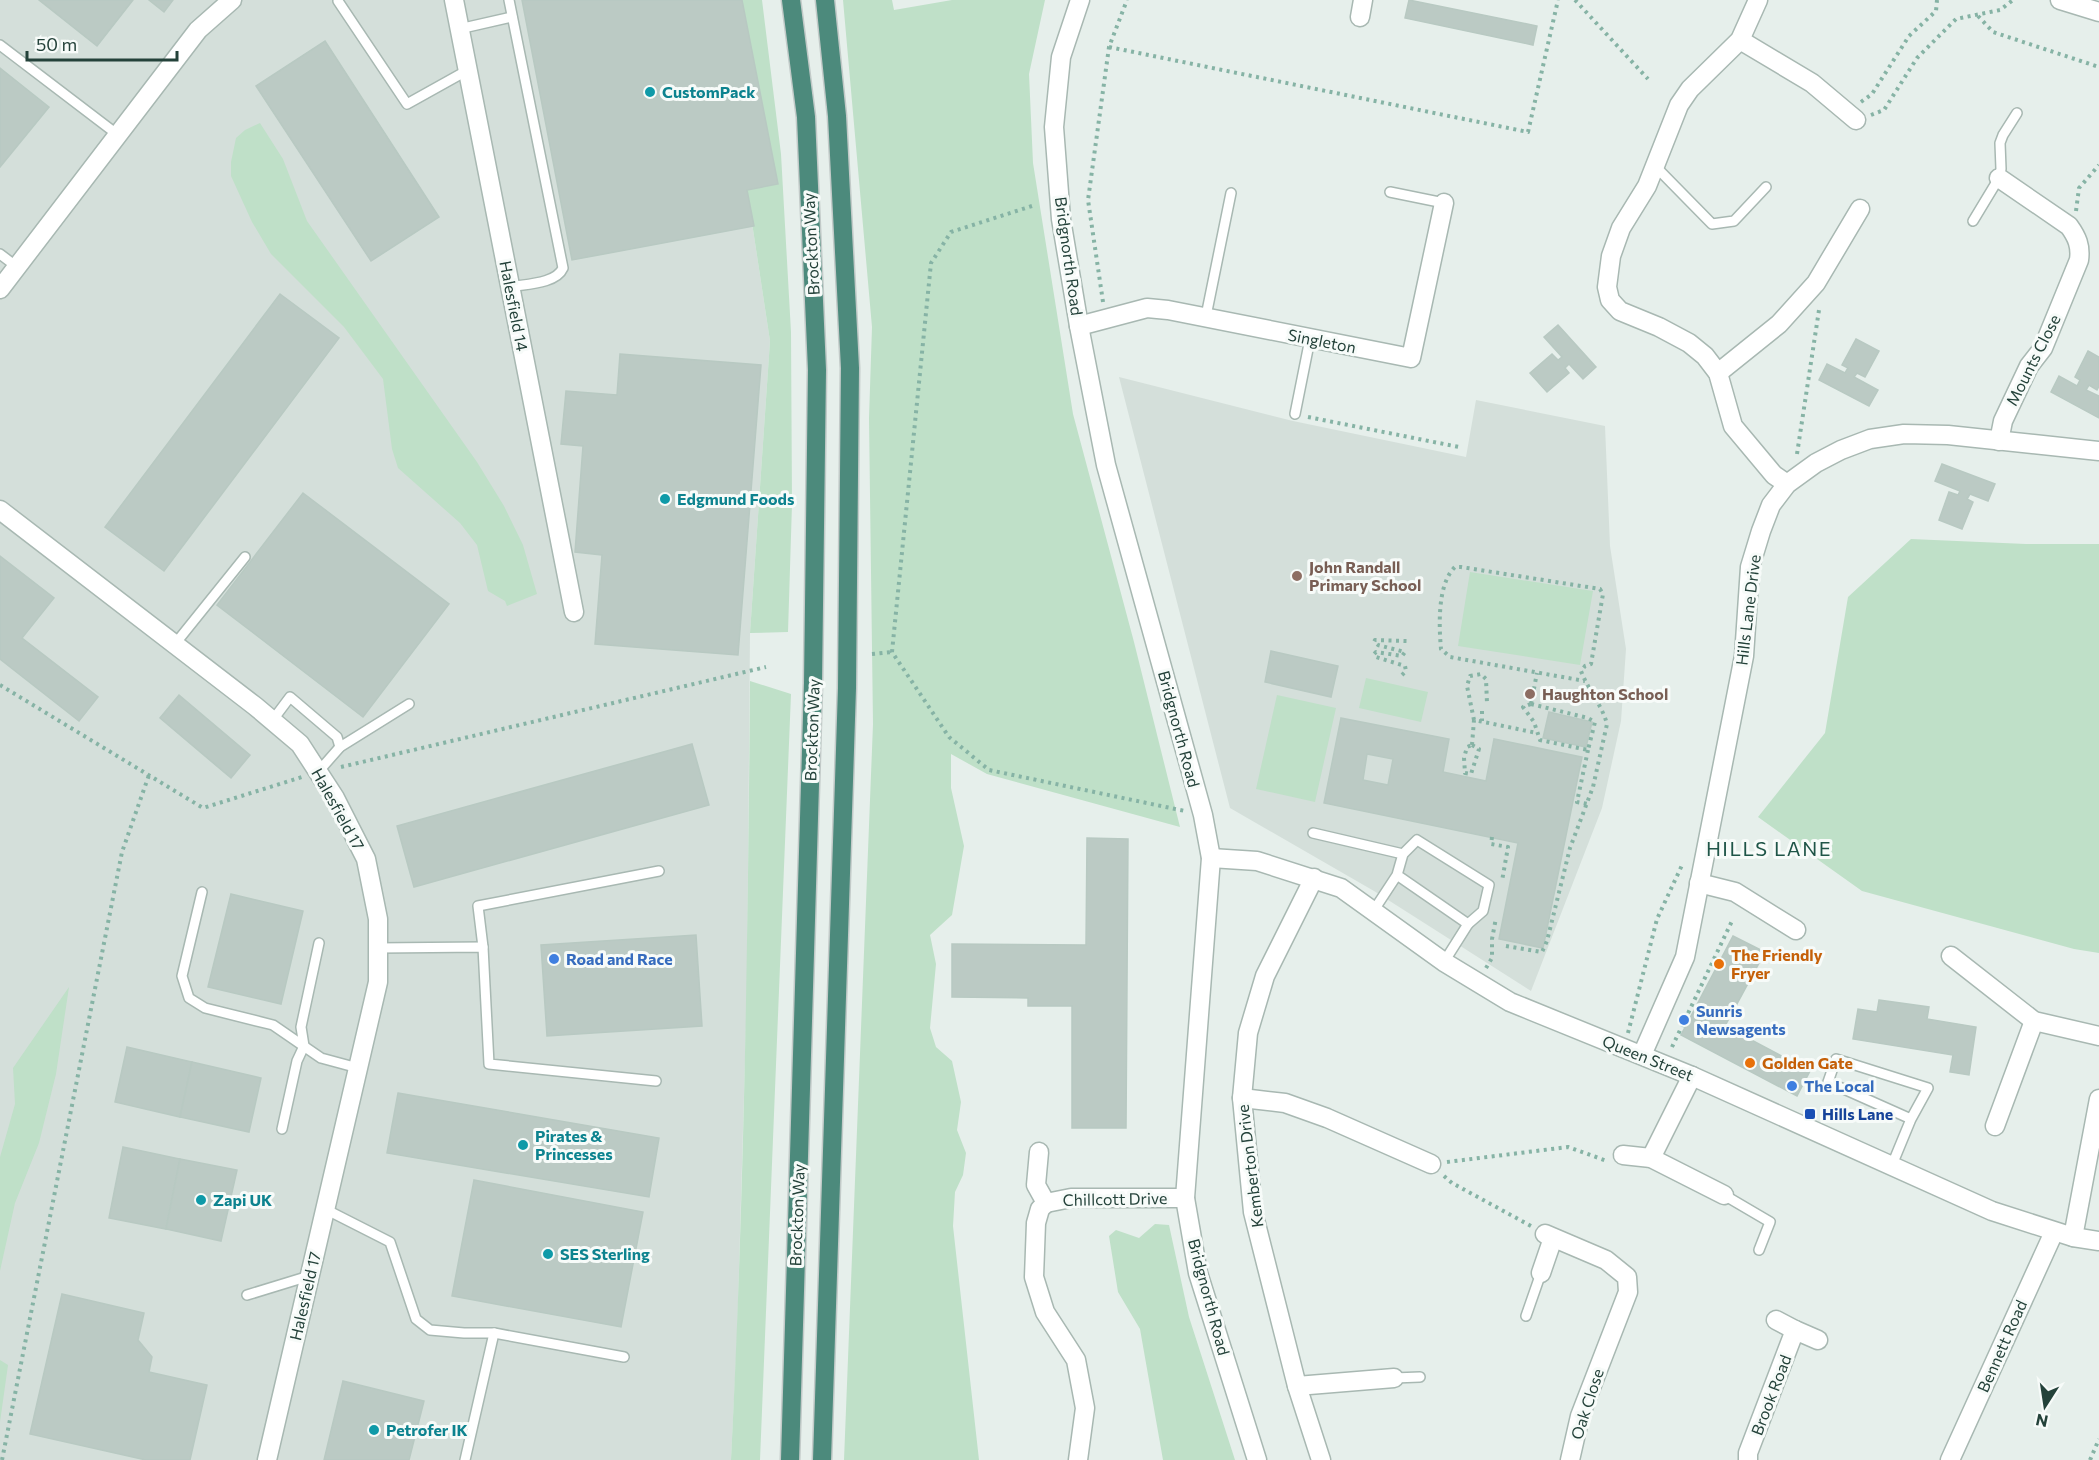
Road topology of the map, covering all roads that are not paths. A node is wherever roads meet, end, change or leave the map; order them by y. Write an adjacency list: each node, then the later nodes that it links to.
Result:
1 (232, 0): 18 (street)
2 (454, 0): 12 (street, Halesfield 14)
3 (509, 0): 11 (lane)
4 (791, 0): 102 (highway, Brockton Way)
5 (825, 0): 103 (highway, Brockton Way)
6 (1080, 0): 32 (street, Bridgnorth Road)
7 (1758, 0): 13 (street)
8 (2060, 0): 10 (street)
9 (338, 1): 15 (lane)
10 (2099, 12)
11 (512, 17): 12 (lane); 29 (lane)
12 (459, 29): 15 (street, Halesfield 14)
13 (1740, 40): 17 (street); 19 (street)
14 (0, 45): 18 (lane)
15 (468, 70): 29 (street, Halesfield 14)
16 (2018, 113): 20 (lane)
17 (1856, 120)
18 (118, 135): 28 (street)
19 (1655, 166): 21 (lane); 34 (street)
20 (2000, 178): 26 (lane); 36 (street, Mounts Close)
21 (1766, 187)
22 (1390, 192): 24 (lane)
23 (1231, 193): 31 (lane)
24 (1443, 203): 33 (street, Singleton)
25 (1860, 209): 34 (street)
26 (1973, 221)
27 (0, 254): 28 (lane)
28 (17, 267): 30 (street)
29 (510, 287): 41 (street, Halesfield 14)
30 (0, 289)
31 (1206, 316): 32 (street, Singleton); 33 (street, Singleton)
32 (1079, 326): 49 (street, Bridgnorth Road)
33 (1310, 339): 35 (lane)
34 (1718, 373): 38 (street)
35 (1295, 414)
36 (1999, 441): 37 (street, Hills Lane Drive); 38 (street, Hills Lane Drive)
37 (2099, 451)
38 (1787, 484): 53 (street, Hills Lane Drive)
39 (0, 510): 42 (street, Halesfield 17)
40 (245, 557): 42 (lane)
41 (574, 612)
42 (175, 644): 44 (street, Halesfield 17)
43 (409, 704): 45 (lane)
44 (273, 721): 45 (lane); 46 (street, Halesfield 17)
45 (340, 747): 46 (lane)
46 (318, 772): 59 (street, Halesfield 17)
47 (1313, 833): 48 (lane)
48 (1403, 854): 51 (lane); 56 (lane)
49 (1211, 858): 52 (street, Queen Street); 81 (street, Bridgnorth Road)
50 (659, 871): 60 (lane)
51 (1397, 875): 55 (lane); 56 (lane)
52 (1314, 878): 55 (street, Queen Street); 70 (street, Kemberton Drive)
53 (1699, 883): 57 (street); 66 (street, Hills Lane Drive)
54 (202, 892): 65 (lane)
55 (1374, 910): 62 (street, Queen Street)
56 (1468, 924): 62 (lane)
57 (1796, 930)
58 (319, 943): 65 (lane)
59 (378, 948): 60 (lane); 67 (street, Halesfield 17)
60 (483, 948): 69 (lane)
61 (1951, 956): 63 (street)
62 (1444, 962): 66 (street, Queen Street)
63 (2034, 1021): 64 (street); 73 (street)
64 (2099, 1036)
65 (304, 1046): 67 (lane); 74 (lane)
66 (1642, 1055): 68 (street, Queen Street)
67 (358, 1068): 83 (street, Halesfield 17)
68 (1692, 1076): 77 (street); 79 (street, Queen Street)
69 (656, 1081)
70 (1242, 1098): 78 (street); 99 (street, Kemberton Drive)
71 (2099, 1099): 85 (street)
72 (1911, 1119): 72 (lane); 79 (lane)
73 (1995, 1126)
74 (282, 1128)
75 (1039, 1152): 82 (street)
76 (1623, 1155): 77 (street)
77 (1652, 1158): 80 (street)
78 (1431, 1164)
79 (1892, 1165): 84 (street, Queen Street)
80 (1724, 1195): 87 (lane)
81 (1185, 1198): 82 (street, Chillcott Drive); 105 (street, Bridgnorth Road)
82 (1046, 1203): 104 (street)
83 (325, 1209): 89 (street, Halesfield 17); 94 (lane)
84 (2054, 1232): 85 (street, Queen Street); 109 (street, Bennett Road)
85 (2073, 1238): 86 (street, Queen Street)
86 (2099, 1241)
87 (1759, 1250)
88 (1541, 1273): 91 (lane); 107 (street, Oak Close)
89 (309, 1276): 90 (lane); 100 (street, Halesfield 17)
90 (247, 1295)
91 (1526, 1316)
92 (1776, 1320): 93 (street)
93 (1795, 1330): 95 (street); 108 (street, Brook Road)
94 (494, 1333): 96 (lane); 101 (lane)
95 (1818, 1340)
96 (624, 1357)
97 (1420, 1377): 98 (lane)
98 (1394, 1378): 99 (street)
99 (1297, 1386): 106 (street, Kemberton Drive)
100 (267, 1460)
101 (465, 1460)
102 (790, 1460)
103 (822, 1460)
104 (1078, 1460)
105 (1257, 1460)
106 (1321, 1460)
107 (1570, 1460)
108 (1748, 1460)
109 (1950, 1460)

